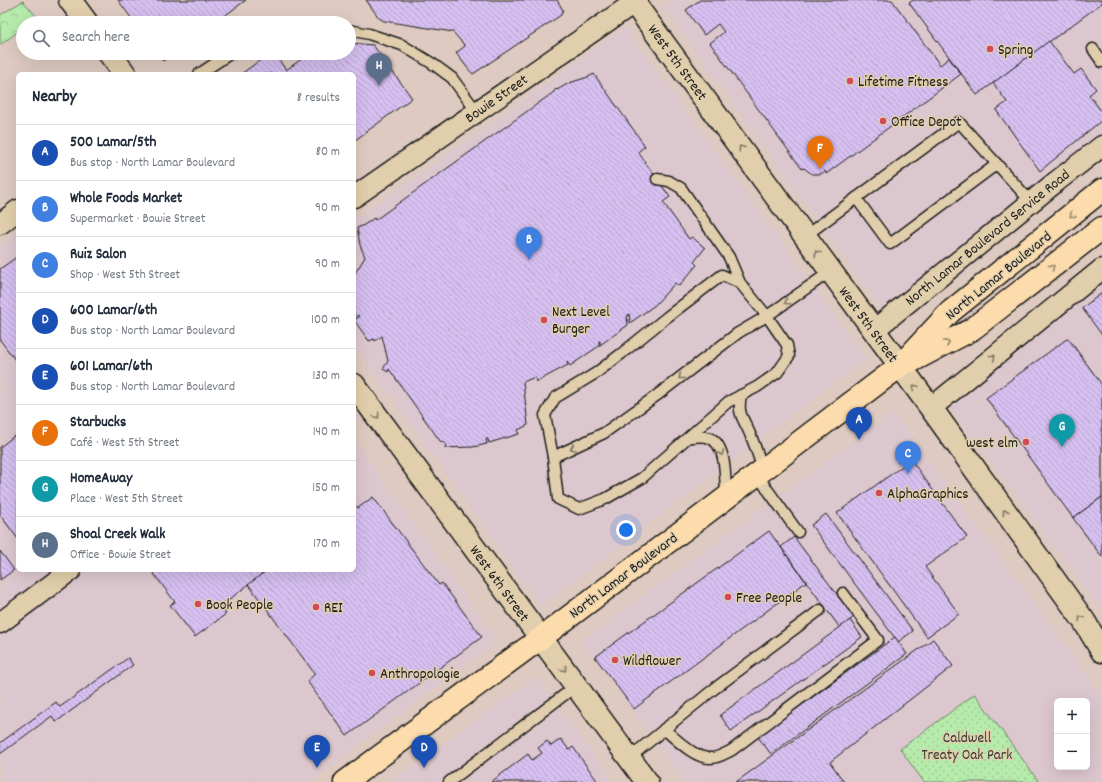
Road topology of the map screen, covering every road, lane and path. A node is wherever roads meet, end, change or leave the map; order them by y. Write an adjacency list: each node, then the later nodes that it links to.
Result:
1 (70, 0): 3 (main road)
2 (635, 1): 11 (street, Bowie Street); 22 (main road, West 5th Street, one-way to 2)
3 (82, 16)
4 (356, 31): 11 (lane)
5 (1093, 49): 8 (lane)
6 (114, 60): 9 (main road)
7 (220, 60): 10 (lane)
8 (1102, 62)
9 (123, 72)
10 (202, 72)
11 (477, 112): 16 (street, Bowie Street)
12 (1102, 146): 18 (street, North Lamar Boulevard Service Road)
13 (997, 164): 17 (lane); 17 (lane); 18 (lane)
14 (657, 179): 25 (lane)
15 (1102, 190): 28 (main road, North Lamar Boulevard, one-way to 28)
16 (356, 196)
17 (856, 198): 22 (lane)
18 (1031, 202): 27 (street, North Lamar Boulevard Service Road)
19 (16, 212): 20 (street)
20 (0, 224)
21 (1102, 228): 28 (main road, North Lamar Boulevard, one-way to 21)
22 (805, 236): 24 (main road, West 5th Street, one-way to 22)
23 (1102, 269): 31 (street, one-way to 23)
24 (831, 271): 26 (lane, one-way to 26); 27 (main road, West 5th Street)
25 (740, 283): 26 (lane); 33 (lane)
26 (768, 316): 30 (lane); 33 (lane, one-way to 33)
27 (874, 330): 28 (main road, West 5th Street)
28 (900, 366): 31 (main road, West 5th Street, one-way to 28); 34 (main road, North Lamar Boulevard)
29 (356, 388): 41 (main road, West 6th Street, one-way to 41)
30 (741, 395): 32 (lane); 34 (lane)
31 (931, 408): 42 (main road, West 5th Street, one-way to 31)
32 (690, 437): 33 (lane); 35 (lane, one-way to 35)
33 (553, 457)
34 (760, 472): 35 (main road, North Lamar Boulevard); 36 (lane)
35 (726, 498): 41 (main road, North Lamar Boulevard)
36 (798, 532)
37 (68, 572): 40 (street)
38 (843, 593): 44 (lane)
39 (820, 610): 44 (lane)
40 (0, 623)
41 (541, 638): 43 (main road, West 6th Street, one-way to 43); 46 (main road, North Lamar Boulevard)
42 (1102, 651)
43 (576, 686): 45 (main road, West 6th Street); 47 (lane)
44 (664, 729): 45 (lane)
45 (629, 758): 48 (main road, West 6th Street)
46 (352, 780)
47 (449, 782)
48 (647, 782)

